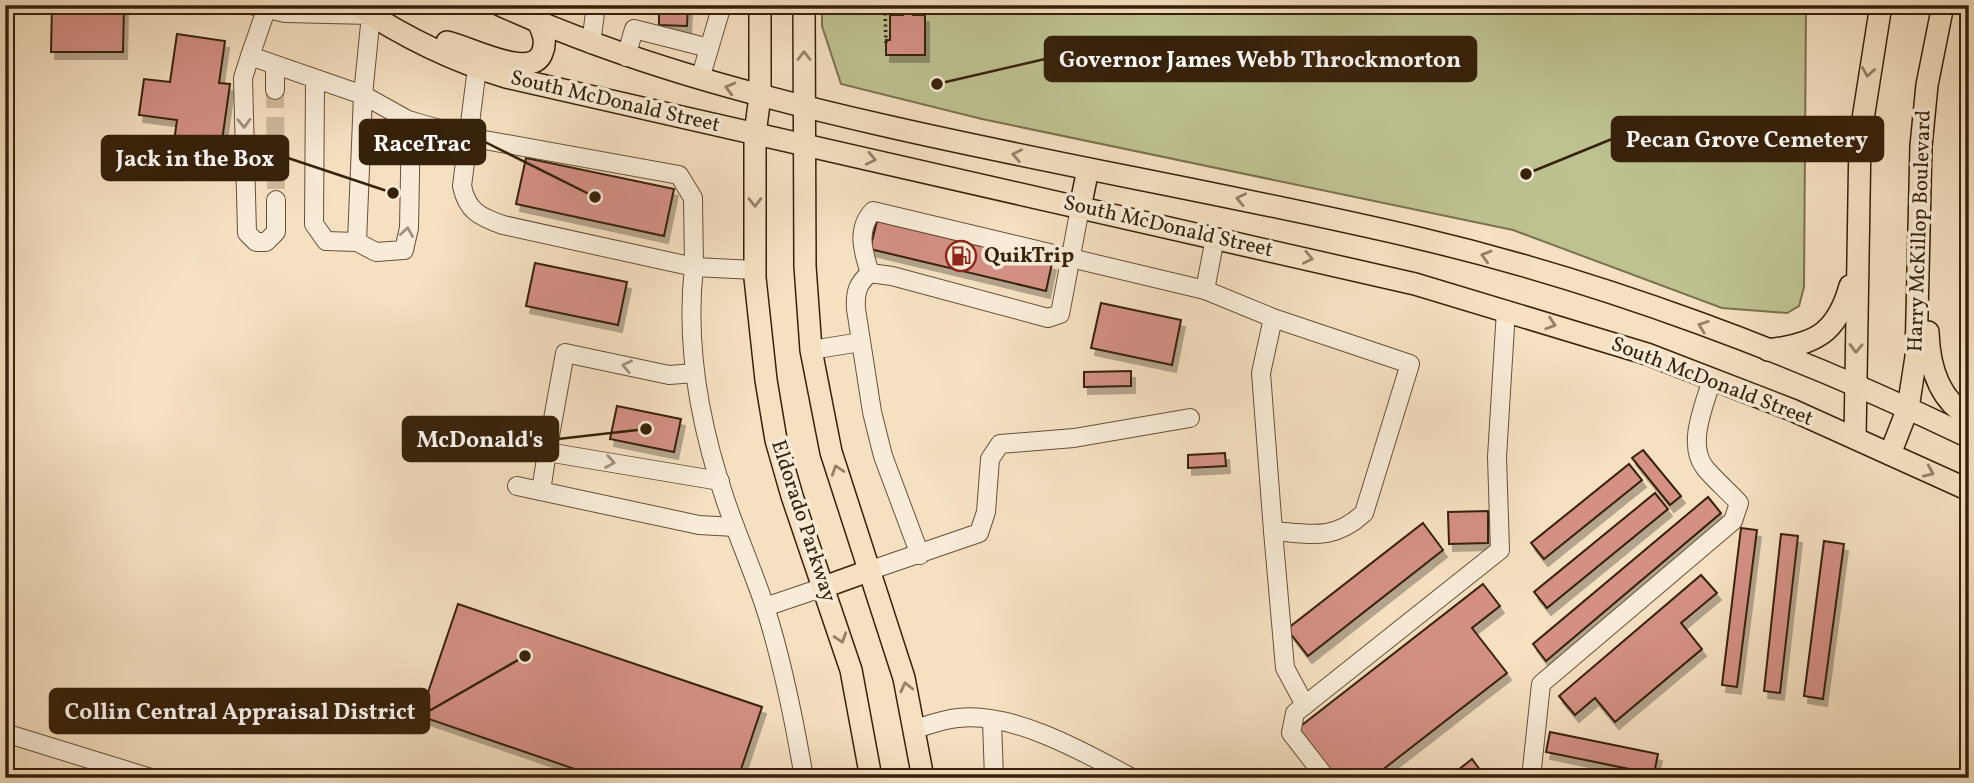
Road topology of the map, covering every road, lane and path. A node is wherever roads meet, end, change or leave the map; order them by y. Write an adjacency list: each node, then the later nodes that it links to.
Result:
1 (596, 5): 15 (street)
2 (722, 5): 17 (street)
3 (760, 5): 26 (main road, Eldorado Parkway)
4 (804, 5): 27 (main road, one-way to 4)
5 (862, 5): 10 (path)
6 (1881, 5): 41 (main road, one-way to 41)
7 (1943, 5): 37 (main road, Harry McKillop Boulevard)
8 (504, 7): 13 (main road, South McDonald Street)
9 (258, 8): 11 (street); 18 (street)
10 (886, 8): 12 (path); 16 (path)
11 (364, 10): 14 (main road, South McDonald Street); 25 (street)
12 (909, 10)
13 (538, 22): 14 (main road); 15 (main road, South McDonald Street)
14 (420, 42): 21 (main road, South McDonald Street)
15 (591, 44): 19 (main road, South McDonald Street)
16 (886, 45)
17 (709, 48): 19 (street); 22 (street)
18 (250, 56): 20 (street); 35 (street, one-way to 35)
19 (626, 57): 22 (main road, South McDonald Street)
20 (275, 66): 23 (street); 24 (street)
21 (477, 68): 29 (main road, South McDonald Street); 30 (street)
22 (700, 79): 26 (main road, South McDonald Street, one-way to 22)
23 (315, 81): 25 (street); 39 (street)
24 (275, 90)
25 (363, 95): 28 (street); 39 (street)
26 (760, 96): 27 (main road, South McDonald Street); 29 (main road, Eldorado Parkway)
27 (803, 108): 31 (main road); 32 (main road, South McDonald Street)
28 (411, 121): 30 (street); 39 (street, one-way to 28)
29 (755, 134): 31 (main road, South McDonald Street); 43 (main road, Eldorado Parkway, one-way to 43)
30 (468, 137): 42 (street); 42 (street)
31 (804, 144): 34 (main road, South McDonald Street, one-way to 34); 49 (main road)
32 (960, 144): 33 (main road, South McDonald Street, one-way to 32); 34 (main road)
33 (1087, 169): 36 (main road); 50 (main road, South McDonald Street, one-way to 33)
34 (959, 180): 36 (main road, South McDonald Street)
35 (276, 200)
36 (1080, 208): 38 (main road, South McDonald Street); 40 (street)
37 (1919, 234): 54 (main road, Harry McKillop Boulevard); 55 (main road)
38 (1215, 238): 45 (street); 46 (main road, South McDonald Street, one-way to 46)
39 (358, 242)
40 (1069, 259): 44 (street); 44 (street); 45 (street)
41 (1857, 260): 50 (main road); 53 (main road, one-way to 53)
42 (694, 267): 43 (street); 51 (street)
43 (755, 270): 69 (main road, Eldorado Parkway)
44 (870, 273): 48 (street)
45 (1205, 290): 47 (street)
46 (1506, 310): 52 (main road, South McDonald Street, one-way to 52); 71 (street)
47 (1273, 318): 66 (street); 66 (street)
48 (861, 342): 49 (street); 67 (street)
49 (811, 350): 68 (main road, one-way to 49)
50 (1766, 351): 53 (main road, South McDonald Street)
51 (695, 373): 59 (street, one-way to 59); 61 (street)
52 (1712, 379): 58 (main road, South McDonald Street); 83 (street)
53 (1855, 386): 54 (main road, South McDonald Street); 58 (main road)
54 (1908, 408): 57 (main road, South McDonald Street); 60 (main road, Harry McKillop Boulevard)
55 (1969, 417)
56 (1190, 418): 67 (street)
57 (1969, 437)
58 (1855, 438): 60 (main road, South McDonald Street)
59 (547, 452): 61 (street, one-way to 61); 64 (street)
60 (1890, 454): 63 (main road, South McDonald Street, one-way to 63)
61 (720, 481): 65 (street)
62 (517, 486): 64 (street)
63 (1969, 489)
64 (541, 491): 65 (street)
65 (735, 527): 70 (street)
66 (1273, 531): 71 (street)
67 (920, 555): 68 (street)
68 (871, 570): 69 (main road); 73 (main road, one-way to 68)
69 (824, 587): 70 (street); 78 (main road, Eldorado Parkway, one-way to 78)
70 (765, 607): 77 (street)
71 (1305, 705): 82 (street)
72 (992, 721): 73 (street); 80 (street); 81 (street)
73 (915, 729): 79 (main road)
74 (5, 733): 75 (street)
75 (126, 774): 76 (street)
76 (151, 778)
77 (804, 778)
78 (872, 778)
79 (923, 778)
80 (994, 778)
81 (1132, 778)
82 (1326, 778)
83 (1531, 778)

